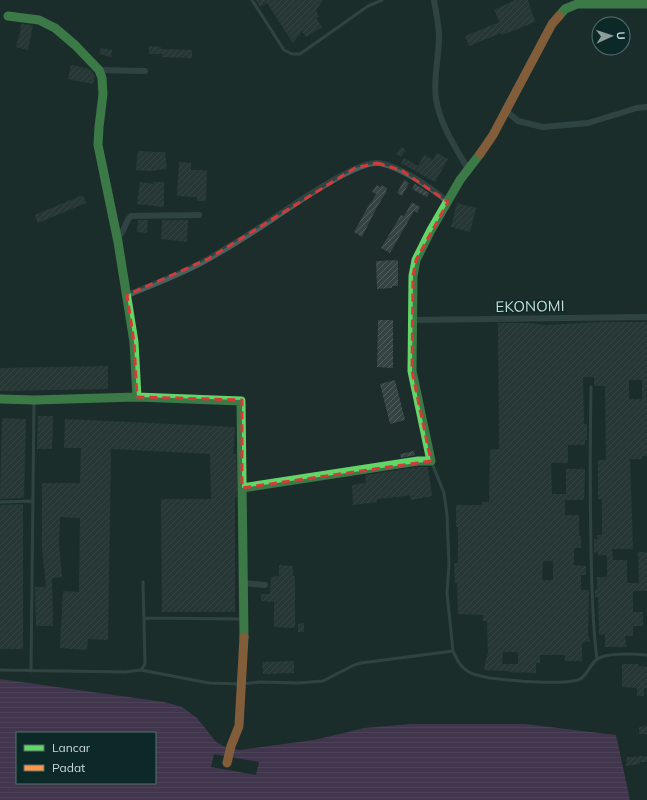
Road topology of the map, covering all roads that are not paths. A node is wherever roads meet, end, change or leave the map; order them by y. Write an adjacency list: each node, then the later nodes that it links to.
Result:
1 (252, 0): 2 (lane)
2 (382, 0)
3 (434, 0): 10 (street)
4 (647, 4): 9 (street)
5 (8, 16): 6 (street)
6 (99, 70): 7 (street); 13 (street)
7 (145, 72)
8 (647, 107): 9 (street)
9 (505, 110): 10 (street)
10 (468, 169): 11 (street)
11 (448, 202): 14 (street); 16 (street)
12 (199, 215): 13 (street)
13 (117, 238): 14 (street)
14 (127, 295): 18 (street)
15 (647, 317): 16 (street, EKONOMI)
16 (413, 320): 21 (street)
17 (591, 387): 32 (lane)
18 (137, 397): 20 (street); 22 (street)
19 (0, 399): 20 (street)
20 (34, 400): 23 (lane)
21 (431, 461): 22 (street); 30 (lane)
22 (242, 488): 26 (street)
23 (33, 501): 24 (lane); 35 (lane)
24 (0, 502)
25 (143, 582): 28 (lane)
26 (243, 583): 27 (street); 29 (street)
27 (265, 585)
28 (144, 618): 29 (lane); 34 (lane)
29 (244, 619): 36 (street)
30 (453, 651): 32 (lane); 36 (lane)
31 (647, 654): 32 (lane)
32 (597, 659)
33 (0, 670): 35 (lane)
34 (141, 670): 35 (lane); 36 (lane)
35 (31, 671)
36 (241, 684): 37 (street)
37 (227, 763)

